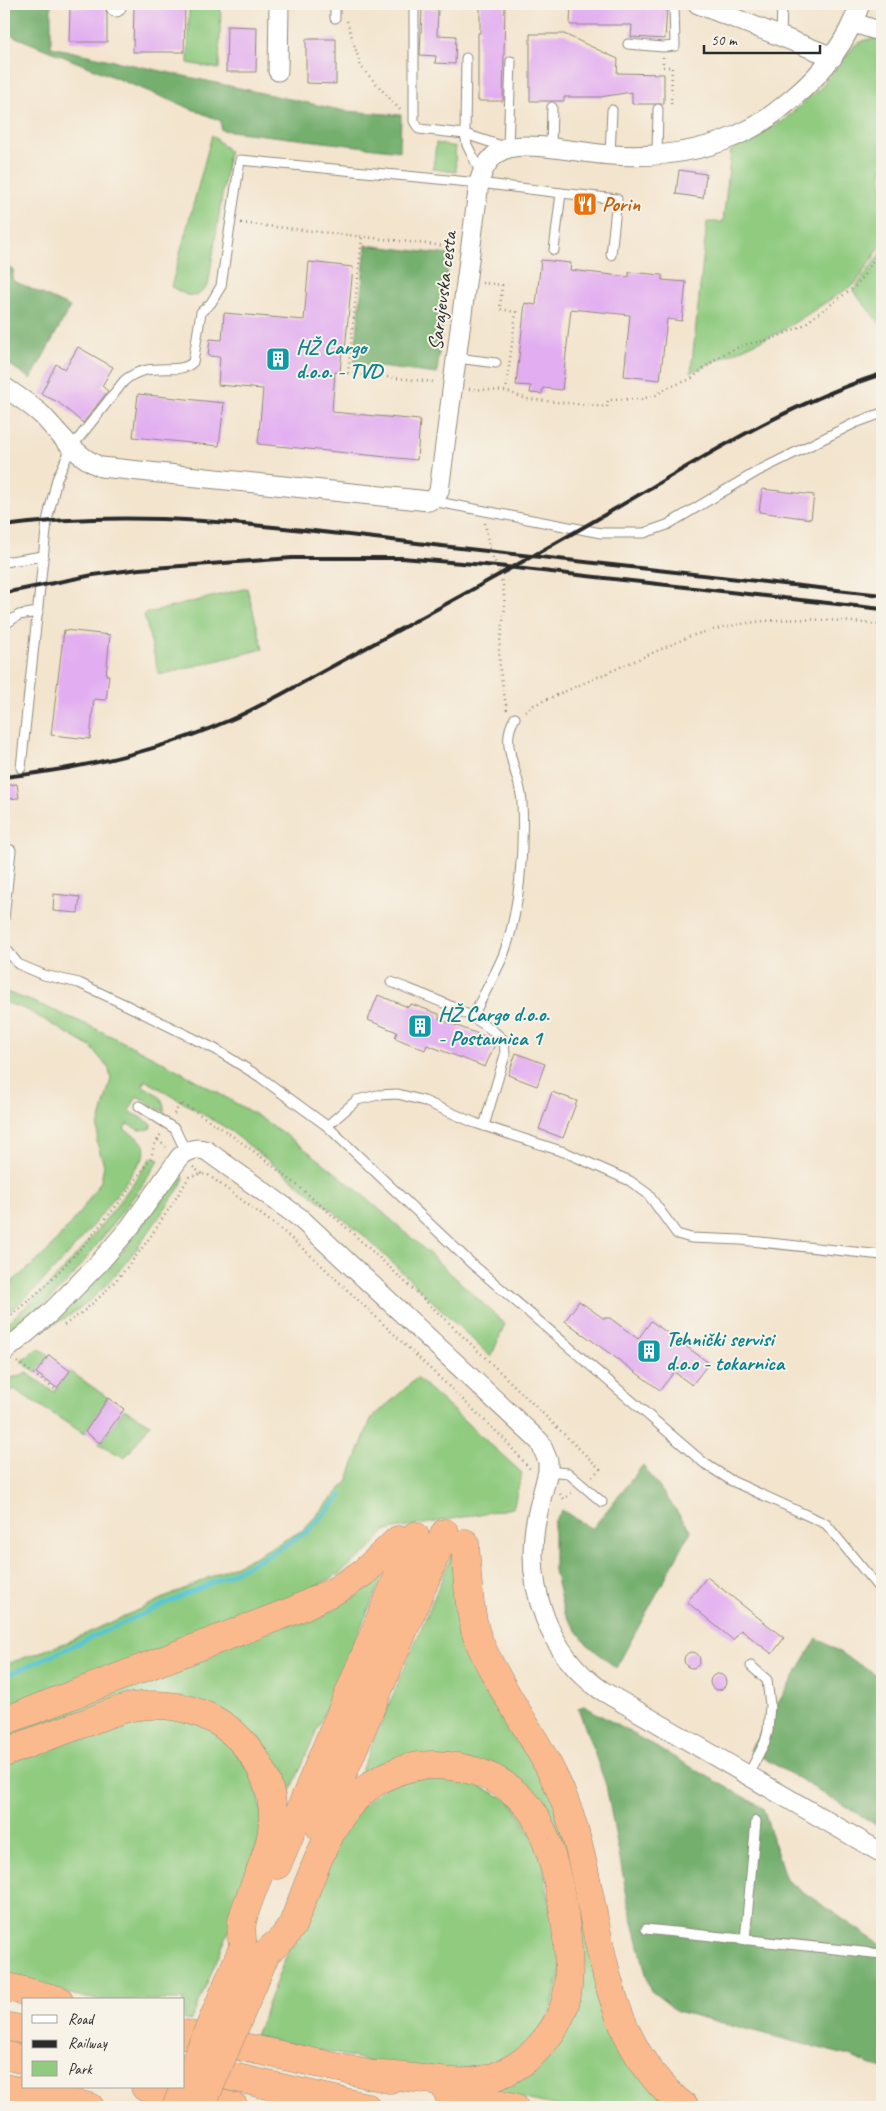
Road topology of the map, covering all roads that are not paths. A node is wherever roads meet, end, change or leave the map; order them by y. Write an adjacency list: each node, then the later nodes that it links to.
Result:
1 (279, 4): 14 (street)
2 (674, 4): 10 (lane)
3 (698, 4): 9 (street)
4 (782, 4): 9 (lane)
5 (860, 4): 7 (street)
6 (414, 8): 18 (lane)
7 (854, 22): 8 (street); 11 (street)
8 (882, 32)
9 (781, 36): 11 (street)
10 (628, 44)
11 (833, 57): 22 (street)
12 (466, 58): 18 (lane)
13 (511, 61): 19 (lane)
14 (278, 71)
15 (552, 107): 20 (lane)
16 (658, 109): 22 (lane)
17 (612, 110): 21 (lane)
18 (465, 134): 19 (lane); 23 (lane)
19 (508, 148): 20 (street); 23 (street)
20 (551, 149): 21 (street)
21 (610, 156): 22 (street)
22 (657, 156)
23 (480, 178): 24 (lane); 27 (street, Sarajevska cesta); 31 (lane)
24 (561, 193): 25 (lane); 26 (lane)
25 (554, 250)
26 (611, 255)
27 (457, 358): 28 (lane); 32 (street, Sarajevska cesta)
28 (496, 363)
29 (4, 387): 31 (street)
30 (882, 413): 32 (lane)
31 (72, 448): 32 (street); 33 (lane)
32 (429, 501)
33 (44, 556): 34 (lane); 35 (lane)
34 (4, 562)
35 (38, 612): 36 (lane); 38 (lane)
36 (4, 625)
37 (513, 721): 43 (lane)
38 (21, 768)
39 (11, 850): 40 (lane)
40 (4, 919)
41 (4, 946): 45 (lane)
42 (391, 982): 43 (lane)
43 (472, 1018): 46 (lane)
44 (139, 1106): 47 (lane)
45 (327, 1126): 46 (lane); 52 (lane)
46 (484, 1126): 48 (lane)
47 (182, 1155): 49 (street); 50 (street)
48 (882, 1255)
49 (9, 1356)
50 (548, 1471): 51 (lane); 56 (street)
51 (602, 1502)
52 (882, 1592)
53 (750, 1666): 56 (lane)
54 (4, 1721): 61 (highway)
55 (4, 1753): 61 (highway)
56 (748, 1775): 58 (street)
57 (756, 1821): 60 (lane)
58 (882, 1853)
59 (646, 1929): 60 (lane)
60 (745, 1940): 62 (lane)
61 (254, 1950): 73 (highway); 77 (highway, bridge); 78 (highway, bridge); 82 (highway)
62 (882, 1954)
63 (4, 1986): 65 (highway)
64 (4, 1994): 66 (highway)
65 (51, 1998)
66 (22, 1999)
67 (4, 2026): 68 (highway)
68 (22, 2030)
69 (185, 2034): 73 (highway)
70 (4, 2055): 71 (highway)
71 (22, 2060)
72 (185, 2066): 80 (highway)
73 (372, 2075): 81 (highway)
74 (4, 2088): 76 (highway)
75 (150, 2088): 79 (highway)
76 (90, 2107)
77 (176, 2107)
78 (201, 2107)
79 (234, 2107)
80 (366, 2107)
81 (514, 2107)
82 (685, 2107)

